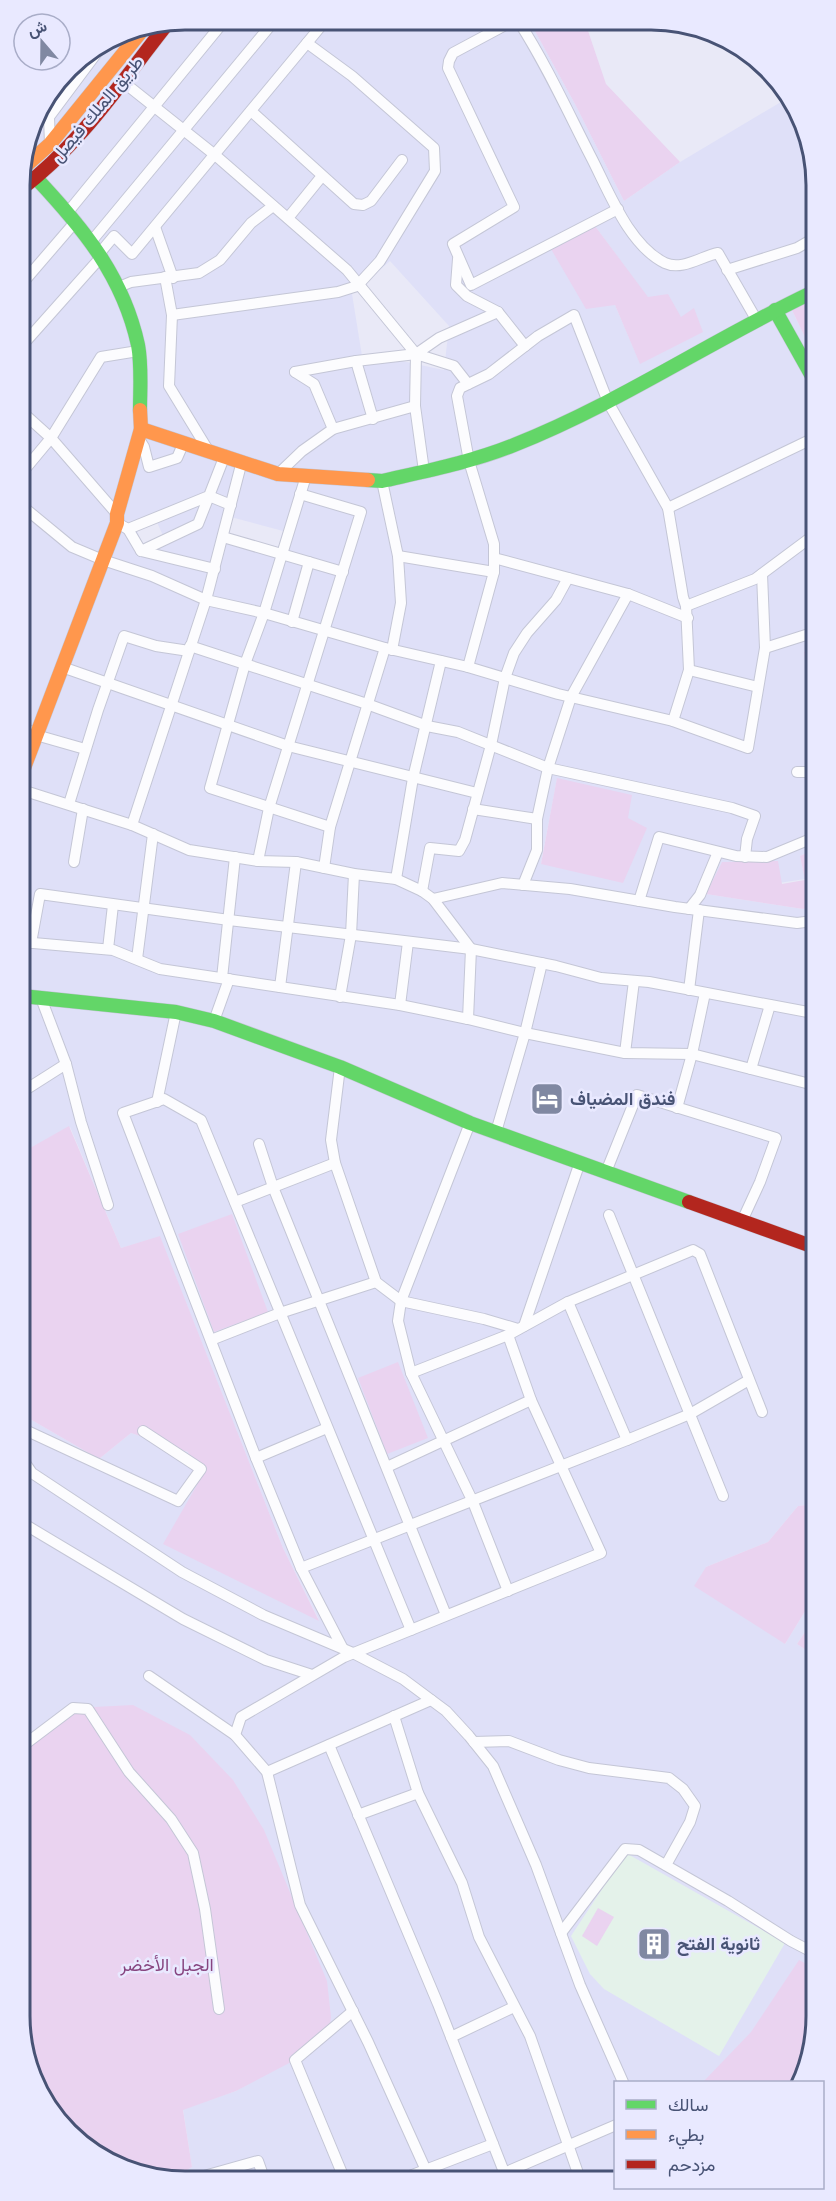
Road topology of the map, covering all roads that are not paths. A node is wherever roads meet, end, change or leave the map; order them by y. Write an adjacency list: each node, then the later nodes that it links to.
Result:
1 (217, 30): 11 (street)
2 (267, 30): 13 (street)
3 (318, 30): 8 (street)
4 (496, 30): 28 (street)
5 (524, 30): 22 (street)
6 (161, 32): 10 (street, طريق الملك فيصل)
7 (136, 38): 14 (street, طريق الملك فيصل)
8 (307, 43): 12 (street); 32 (street)
9 (77, 73): 14 (street)
10 (122, 81): 11 (street); 19 (street, طريق الملك فيصل)
11 (156, 106): 13 (street); 23 (street)
12 (251, 111): 15 (street); 18 (street)
13 (185, 131): 15 (street); 27 (street)
14 (50, 144): 16 (street, طريق الملك فيصل)
15 (215, 155): 21 (street); 25 (street)
16 (33, 157)
17 (402, 160): 18 (street)
18 (322, 176): 24 (street)
19 (36, 178): 20 (street, طريق الملك فيصل); 23 (street)
20 (30, 182)
21 (273, 206): 24 (street); 31 (street)
22 (618, 209): 28 (street); 29 (street)
23 (72, 217): 27 (street); 30 (street)
24 (288, 218): 32 (street)
25 (155, 226): 27 (street); 31 (street)
26 (806, 243): 29 (street)
27 (97, 251): 33 (street); 39 (street)
28 (458, 256): 36 (street)
29 (727, 270): 38 (street)
30 (30, 273)
31 (169, 277): 33 (street); 37 (street)
32 (357, 286): 37 (street); 42 (street)
33 (119, 287): 41 (street)
34 (806, 295): 35 (street)
35 (775, 309): 38 (street); 44 (street)
36 (498, 312): 40 (street); 42 (street)
37 (172, 315): 55 (street)
38 (756, 319): 46 (street)
39 (30, 335)
40 (525, 346): 45 (street); 46 (street)
41 (138, 351): 51 (street); 52 (street)
42 (416, 354): 43 (street); 45 (street); 47 (street)
43 (356, 361): 49 (street); 50 (street)
44 (806, 365)
45 (468, 384): 58 (street)
46 (608, 402): 58 (street); 67 (street)
47 (415, 406): 49 (street); 60 (street)
48 (30, 419): 52 (street)
49 (373, 419): 50 (street)
50 (333, 429): 61 (street)
51 (140, 434): 53 (street); 53 (street); 69 (street)
52 (51, 438): 59 (street); 69 (street)
53 (184, 442): 55 (street)
54 (806, 442): 67 (street)
55 (208, 450): 56 (street)
56 (225, 455): 57 (street); 65 (street)
57 (242, 460): 61 (street); 66 (street)
58 (469, 462): 60 (street); 76 (street)
59 (30, 463)
60 (424, 471): 63 (street)
61 (278, 474): 62 (street)
62 (306, 476): 63 (street); 64 (street)
63 (382, 481): 74 (street)
64 (300, 494): 73 (street); 80 (street)
65 (209, 496): 66 (street); 69 (street); 72 (street)
66 (231, 506): 70 (street)
67 (668, 508): 87 (street)
68 (30, 512): 77 (street)
69 (121, 522): 72 (street); 77 (street)
70 (223, 537): 73 (street); 79 (street)
71 (806, 541): 82 (street)
72 (141, 551): 75 (street)
73 (282, 554): 78 (street); 88 (street)
74 (398, 556): 81 (street); 95 (street)
75 (158, 557): 79 (street); 83 (street)
76 (494, 558): 81 (street); 84 (street)
77 (103, 560): 83 (street); 98 (street)
78 (309, 562): 80 (street); 90 (street)
79 (215, 569): 86 (street)
80 (343, 572): 91 (street)
81 (494, 572): 99 (street)
82 (762, 574): 87 (street); 93 (street)
83 (152, 576): 86 (street)
84 (568, 578): 85 (street); 101 (street)
85 (628, 594): 89 (street); 105 (street)
86 (206, 600): 88 (street); 94 (street)
87 (687, 606): 89 (street)
88 (264, 613): 90 (street); 97 (street)
89 (688, 618): 100 (street)
90 (292, 622): 91 (street)
91 (325, 631): 95 (street); 103 (street)
92 (806, 635): 93 (street)
93 (765, 648): 104 (street)
94 (190, 649): 97 (street); 102 (street); 106 (street)
95 (388, 649): 96 (street); 107 (street)
96 (441, 661): 99 (street); 110 (street)
97 (245, 664): 103 (street); 109 (street)
98 (62, 667): 102 (street); 112 (street)
99 (468, 667): 101 (street)
100 (689, 669): 104 (street); 108 (street)
101 (505, 678): 105 (street); 113 (street)
102 (108, 682): 106 (street); 115 (street)
103 (308, 685): 107 (street); 114 (street)
104 (758, 687): 108 (street)
105 (571, 697): 108 (street); 118 (street)
106 (171, 704): 109 (street); 129 (street)
107 (368, 704): 110 (street); 117 (street)
108 (673, 721)
109 (228, 724): 114 (street); 125 (street)
110 (427, 726): 113 (street); 121 (street)
111 (30, 733): 112 (street)
112 (37, 733): 115 (street); 116 (street)
113 (491, 745): 118 (street); 123 (street)
114 (288, 746): 117 (street); 125 (street)
115 (85, 749): 124 (street)
116 (30, 752)
117 (350, 762): 121 (street); 130 (street)
118 (548, 768): 128 (street); 135 (street)
119 (797, 772): 120 (street)
120 (806, 772)
121 (413, 778): 123 (street); 141 (street)
122 (30, 792): 124 (street)
123 (477, 793): 127 (street)
124 (69, 804): 126 (street)
125 (268, 808): 130 (street); 136 (street)
126 (83, 809): 129 (street); 137 (street)
127 (473, 809): 128 (street); 143 (street)
128 (537, 819): 142 (street)
129 (132, 825): 131 (street)
130 (330, 827): 139 (street)
131 (153, 834): 134 (street); 147 (street)
132 (806, 841): 135 (street)
133 (718, 852): 135 (street); 145 (street); 148 (street)
134 (235, 857): 136 (street); 149 (street)
135 (745, 857)
136 (258, 861): 138 (street)
137 (74, 862)
138 (296, 862): 139 (street); 151 (street)
139 (324, 868): 140 (street)
140 (354, 874): 141 (street); 153 (street)
141 (396, 879): 143 (street)
142 (523, 885): 144 (street); 145 (street)
143 (422, 891): 144 (street)
144 (433, 899): 157 (street)
145 (639, 901): 148 (street)
146 (113, 905): 147 (street); 152 (street); 156 (street)
147 (144, 909): 149 (street); 158 (street)
148 (694, 909): 150 (street); 163 (street)
149 (229, 920): 151 (street); 160 (street)
150 (806, 922)
151 (288, 927): 153 (street); 162 (street)
152 (30, 928)
153 (351, 935): 155 (street); 166 (street)
154 (30, 942): 156 (street)
155 (408, 942): 157 (street); 168 (street)
156 (108, 949): 158 (street)
157 (471, 949): 159 (street); 172 (street)
158 (137, 959): 160 (street)
159 (542, 963): 161 (street); 174 (street)
160 (225, 979): 162 (street); 173 (street)
161 (634, 981): 163 (street); 175 (street)
162 (280, 987): 166 (street)
163 (689, 990): 164 (street)
164 (705, 993): 169 (street); 176 (street)
165 (30, 997): 167 (street)
166 (340, 997): 168 (street)
167 (41, 998): 170 (street); 177 (street)
168 (400, 1005): 172 (street)
169 (770, 1005): 171 (street); 179 (street)
170 (176, 1012): 173 (street); 182 (street)
171 (806, 1012)
172 (468, 1018): 174 (street)
173 (214, 1021): 178 (street)
174 (525, 1034): 175 (street); 185 (street)
175 (625, 1053): 176 (street)
176 (693, 1054): 179 (street); 183 (street)
177 (66, 1064): 181 (street); 192 (street)
178 (340, 1067): 184 (street); 188 (street)
179 (751, 1069): 180 (street)
180 (806, 1083)
181 (30, 1087)
182 (157, 1102): 191 (street); 204 (street)
183 (677, 1108): 189 (street); 194 (street)
184 (470, 1123): 185 (street); 199 (street)
185 (496, 1132): 187 (street)
186 (259, 1144): 190 (street)
187 (580, 1162): 189 (street); 202 (street)
188 (335, 1163): 190 (street); 197 (street)
189 (606, 1172): 194 (street)
190 (273, 1187): 191 (street); 198 (street)
191 (235, 1202): 201 (street)
192 (108, 1205)
193 (609, 1215): 196 (street)
194 (742, 1221): 195 (street)
195 (806, 1244)
196 (633, 1275): 200 (street); 206 (street); 209 (street)
197 (376, 1282): 198 (street); 199 (street)
198 (319, 1299): 201 (street); 217 (street)
199 (400, 1301): 202 (street); 205 (street)
200 (568, 1302): 202 (street); 213 (street)
201 (280, 1312): 204 (street); 210 (street)
202 (521, 1327): 203 (street)
203 (508, 1335): 205 (street); 207 (street)
204 (211, 1340): 215 (street)
205 (411, 1373): 214 (street)
206 (749, 1380): 208 (street); 209 (street)
207 (531, 1400): 214 (street); 216 (street)
208 (762, 1412)
209 (690, 1414): 213 (street); 219 (street)
210 (327, 1428): 215 (street); 223 (street)
211 (143, 1431): 212 (street)
212 (30, 1432)
213 (627, 1440): 216 (street)
214 (443, 1441): 217 (street); 220 (street)
215 (256, 1458): 224 (street)
216 (561, 1466): 220 (street); 225 (street)
217 (387, 1467): 221 (street)
218 (30, 1470): 228 (street)
219 (723, 1496)
220 (473, 1502): 221 (street); 225 (street)
221 (410, 1526): 223 (street); 226 (street)
222 (30, 1528): 230 (street)
223 (373, 1540): 224 (street); 227 (street)
224 (301, 1568): 228 (street)
225 (508, 1591): 226 (street)
226 (446, 1615): 227 (street)
227 (411, 1630): 229 (street)
228 (342, 1647): 229 (street)
229 (353, 1653): 230 (street); 232 (street)
230 (312, 1675): 234 (street)
231 (149, 1676): 234 (street)
232 (431, 1700): 233 (street); 236 (street)
233 (394, 1716): 237 (street); 239 (street)
234 (235, 1735): 238 (street)
235 (30, 1740): 245 (street)
236 (474, 1742): 241 (street); 242 (street)
237 (329, 1744): 238 (street); 240 (street)
238 (267, 1772): 246 (street)
239 (418, 1794): 240 (street); 244 (street)
240 (358, 1815): 247 (street)
241 (666, 1865): 242 (street); 243 (street)
242 (561, 1934): 248 (street)
243 (806, 1949)
244 (514, 2007): 247 (street); 251 (street)
245 (219, 2009)
246 (353, 2011): 254 (street); 255 (street)
247 (451, 2037): 250 (street)
248 (623, 2081)
249 (614, 2125): 251 (street)
250 (493, 2144): 256 (street); 257 (street)
251 (569, 2146): 258 (street); 259 (street)
252 (222, 2171): 253 (street)
253 (262, 2171)
254 (341, 2171)
255 (426, 2171)
256 (432, 2171)
257 (503, 2171)
258 (514, 2171)
259 (577, 2171)

